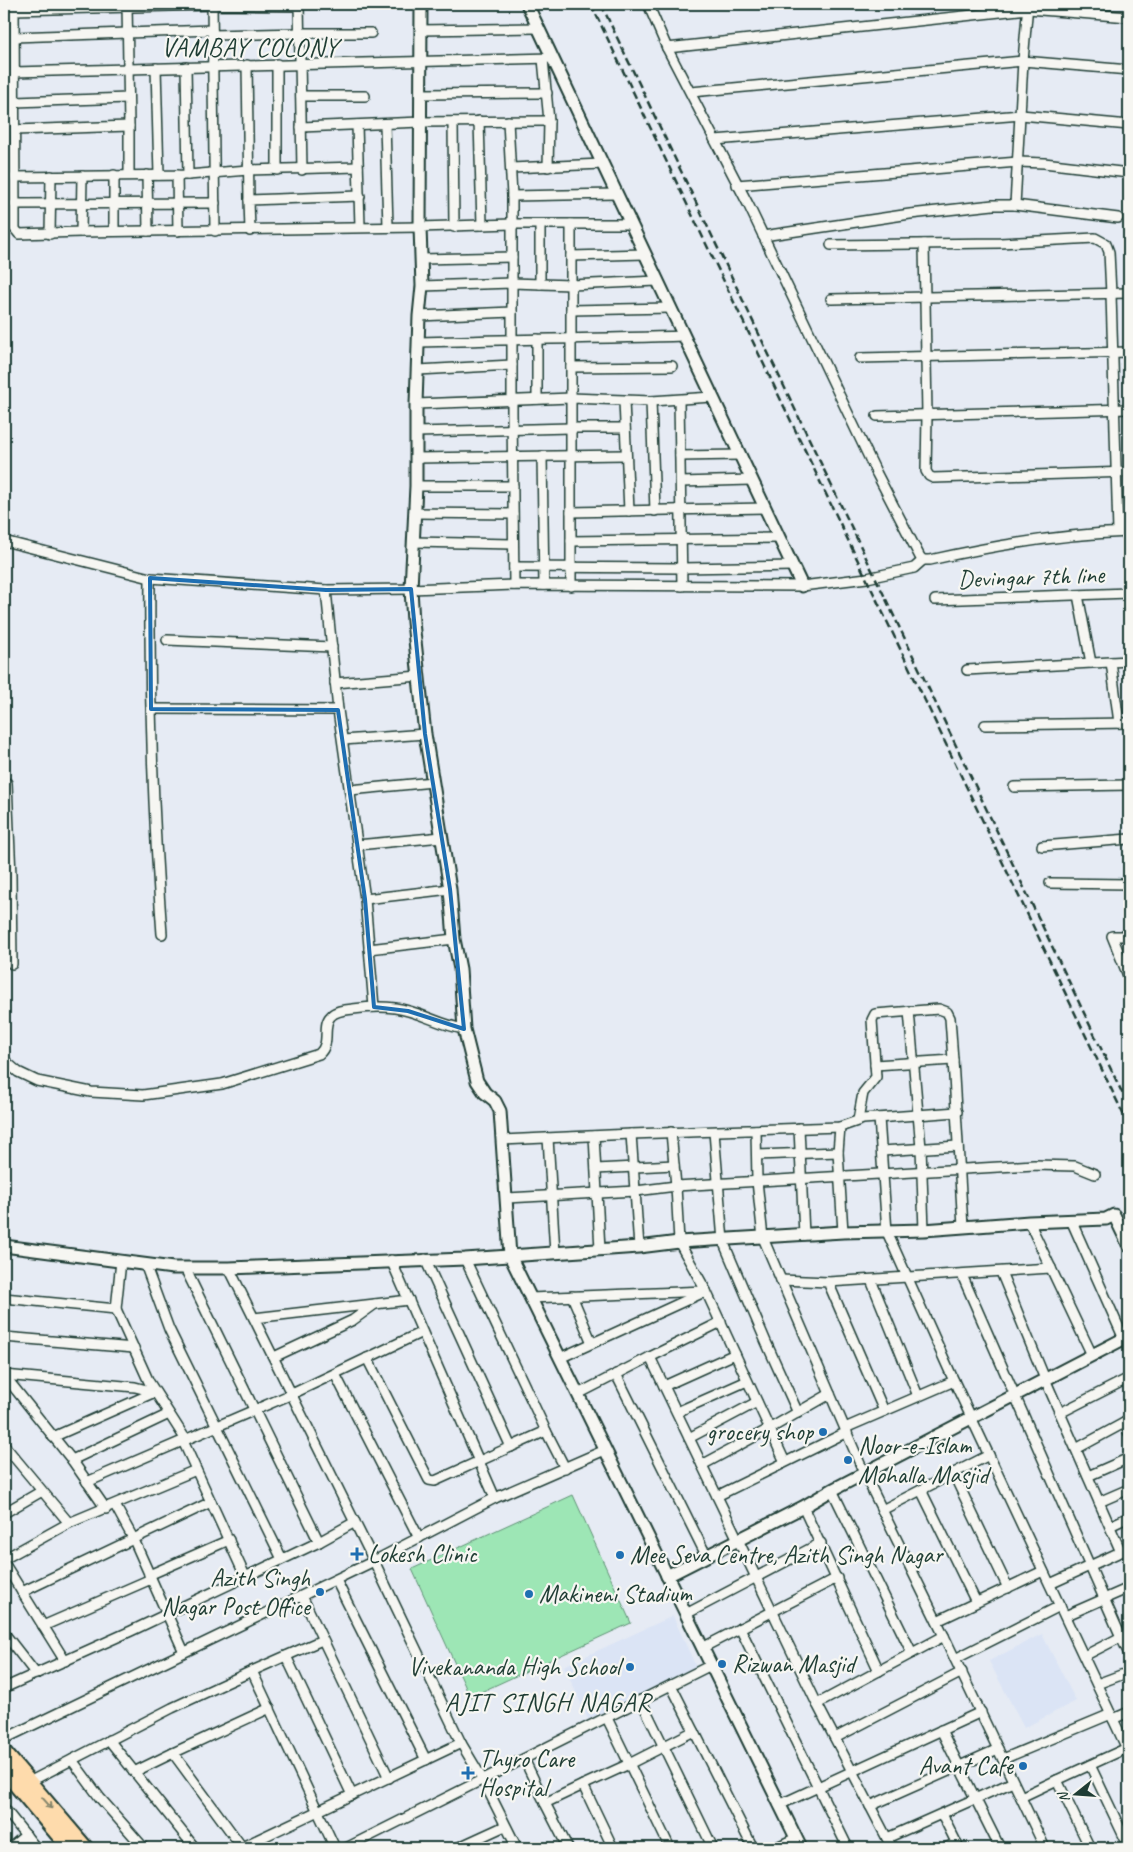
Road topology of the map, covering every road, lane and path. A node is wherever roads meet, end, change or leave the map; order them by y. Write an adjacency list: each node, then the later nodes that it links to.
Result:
1 (212, 4): 5 (street); 6 (street); 13 (street)
2 (421, 4): 11 (street)
3 (526, 4): 10 (street)
4 (648, 4): 17 (street)
5 (299, 5): 14 (street)
6 (127, 6): 8 (street); 12 (street)
7 (1028, 6): 9 (street); 17 (street); 20 (street)
8 (14, 7): 16 (street)
9 (1129, 17)
10 (538, 28): 11 (street); 18 (street)
11 (421, 30): 19 (street)
12 (127, 33): 13 (street); 16 (street); 26 (street)
13 (212, 33): 14 (street); 24 (street)
14 (299, 33): 15 (street); 21 (street)
15 (371, 33)
16 (14, 37): 29 (street)
17 (667, 48): 30 (street)
18 (548, 58): 19 (street); 31 (street); 51 (street)
19 (421, 61): 21 (street); 32 (street)
20 (1023, 61): 28 (street); 30 (street); 37 (street)
21 (300, 63): 22 (street); 33 (street)
22 (277, 64): 23 (street); 56 (street)
23 (247, 65): 24 (street); 55 (street)
24 (213, 66): 25 (street); 59 (street)
25 (186, 67): 27 (street); 65 (street)
26 (127, 68): 27 (street); 29 (street); 35 (street)
27 (156, 68): 63 (street)
28 (1129, 70)
29 (14, 72): 36 (street)
30 (691, 92): 49 (street)
31 (547, 93): 32 (street); 39 (street)
32 (421, 94): 40 (street)
33 (301, 96): 34 (street); 47 (street)
34 (365, 96)
35 (128, 98): 36 (street); 46 (street)
36 (15, 102): 48 (street)
37 (1021, 115): 45 (street); 49 (street); 50 (street)
38 (508, 121): 39 (street); 42 (street); 54 (street)
39 (549, 121): 53 (street)
40 (422, 122): 41 (street); 43 (street); 92 (street)
41 (453, 122): 42 (street); 93 (street)
42 (479, 122): 89 (street)
43 (386, 124): 44 (street); 91 (street)
44 (358, 125): 47 (street); 52 (street)
45 (1129, 125)
46 (130, 126): 48 (street); 61 (street)
47 (301, 127): 57 (street)
48 (15, 130): 68 (street)
49 (715, 140): 69 (street)
50 (1018, 162): 58 (street); 69 (street); 81 (street)
51 (602, 164): 53 (street); 70 (street)
52 (358, 167): 57 (street); 71 (street)
53 (548, 167): 54 (street)
54 (511, 168): 72 (street)
55 (248, 170): 56 (street); 59 (street); 73 (street)
56 (277, 170): 57 (street)
57 (302, 170)
58 (1129, 173)
59 (215, 174): 65 (street); 74 (street)
60 (114, 175): 61 (street); 67 (street); 79 (street)
61 (129, 175): 62 (street)
62 (147, 175): 63 (street); 80 (street)
63 (159, 175): 64 (street)
64 (177, 175): 65 (street); 77 (street)
65 (188, 175)
66 (51, 176): 67 (street); 68 (street); 75 (street)
67 (82, 176): 76 (street)
68 (14, 177): 78 (street)
69 (738, 185): 101 (street)
70 (616, 194): 72 (street); 88 (street)
71 (360, 196): 73 (street); 90 (street)
72 (512, 196): 85 (street)
73 (249, 200): 98 (street)
74 (214, 202): 77 (street); 97 (street)
75 (51, 203): 76 (street); 78 (street); 100 (street)
76 (83, 203): 79 (street); 99 (street)
77 (178, 203): 80 (street); 96 (street)
78 (14, 204): 83 (street)
79 (115, 204): 80 (street); 94 (street)
80 (148, 204): 95 (street)
81 (1015, 205): 84 (street); 101 (street)
82 (4, 218): 83 (street)
83 (15, 218): 100 (street)
84 (1118, 218)
85 (512, 224): 86 (street); 89 (street); 106 (street)
86 (540, 224): 87 (street); 110 (street)
87 (571, 224): 88 (street); 105 (street)
88 (631, 224): 104 (street)
89 (482, 225): 93 (street)
90 (360, 227): 91 (street); 98 (street)
91 (388, 227): 92 (street)
92 (420, 227): 93 (street); 107 (street)
93 (454, 227)
94 (114, 231): 95 (street); 99 (street)
95 (148, 231): 96 (street)
96 (178, 231): 97 (street)
97 (216, 231): 98 (street)
98 (250, 231)
99 (81, 232): 100 (street)
100 (50, 234)
101 (763, 236): 178 (street)
102 (924, 244): 103 (street); 114 (street); 115 (street)
103 (831, 245)
104 (645, 254): 105 (street); 108 (street)
105 (571, 256): 111 (street)
106 (512, 257): 107 (street); 109 (street)
107 (422, 259): 112 (street)
108 (657, 281): 111 (street); 117 (street)
109 (512, 283): 110 (street); 112 (street); 119 (street)
110 (540, 284): 111 (street)
111 (571, 284): 118 (street)
112 (422, 286): 120 (street)
113 (1129, 293): 114 (street)
114 (1111, 294): 115 (street); 126 (street)
115 (926, 298): 116 (street); 128 (street)
116 (831, 299)
117 (670, 308): 118 (street); 121 (street)
118 (571, 310): 124 (street)
119 (512, 312): 120 (street); 122 (street)
120 (419, 316): 125 (street)
121 (684, 336): 124 (street); 134 (street)
122 (512, 338): 123 (street); 125 (street); 130 (street)
123 (537, 339): 124 (street); 136 (street)
124 (571, 340): 132 (street)
125 (419, 342): 133 (street)
126 (1113, 352): 127 (street); 128 (street); 142 (street)
127 (1129, 352)
128 (926, 357): 129 (street); 144 (street)
129 (860, 358)
130 (512, 365): 133 (street); 137 (street)
131 (672, 366): 132 (street)
132 (571, 368): 135 (street)
133 (418, 370): 141 (street)
134 (712, 397): 138 (street); 151 (street)
135 (571, 398): 136 (street); 139 (street); 146 (street)
136 (537, 399): 137 (street)
137 (512, 400): 141 (street); 148 (street)
138 (679, 400): 140 (street); 154 (street)
139 (624, 401): 140 (street); 147 (street)
140 (651, 401): 166 (street)
141 (416, 404): 149 (street)
142 (1114, 409): 143 (street); 144 (street); 158 (street)
143 (1129, 409)
144 (927, 415): 145 (street); 158 (street)
145 (877, 416)
146 (571, 428): 147 (street); 148 (street); 153 (street)
147 (625, 428): 150 (street)
148 (512, 429): 149 (street); 155 (street)
149 (416, 432): 156 (street)
150 (626, 455): 153 (street); 165 (street)
151 (740, 455): 154 (street); 159 (street)
152 (542, 456): 153 (street); 155 (street); 181 (street)
153 (571, 456): 167 (street)
154 (680, 456): 160 (street)
155 (512, 457): 156 (street); 162 (street)
156 (416, 458): 161 (street)
157 (1129, 472): 158 (street)
158 (1117, 473): 170 (street)
159 (752, 480): 160 (street); 163 (street)
160 (680, 482): 164 (street)
161 (416, 486): 162 (street); 168 (street)
162 (513, 486): 169 (street)
163 (765, 508): 164 (street); 172 (street)
164 (681, 510): 166 (street); 173 (street)
165 (629, 511): 166 (street); 167 (street)
166 (655, 511)
167 (571, 512): 175 (street)
168 (414, 513): 169 (street); 176 (street)
169 (513, 514): 177 (street)
170 (1118, 532): 171 (street); 178 (street)
171 (1129, 532)
172 (779, 538): 173 (street); 179 (street)
173 (681, 539): 175 (street); 183 (street)
174 (4, 541): 184 (street)
175 (571, 541): 182 (street)
176 (413, 542): 177 (street); 190 (street)
177 (514, 544): 180 (street)
178 (927, 560): 189 (street)
179 (792, 566): 183 (street); 189 (street)
180 (514, 567): 181 (street); 185 (street)
181 (544, 567): 182 (street); 186 (street)
182 (571, 568): 183 (street); 187 (street)
183 (682, 568): 188 (street)
184 (150, 578): 191 (street); 203 (street)
185 (514, 585): 186 (street); 190 (street)
186 (544, 585): 187 (street)
187 (571, 586): 188 (street)
188 (682, 586): 189 (street)
189 (802, 586)
190 (411, 589): 191 (street); 201 (street)
191 (326, 590): 196 (street)
192 (1129, 593): 193 (street, Devingar 7th line)
193 (1078, 595): 194 (street, Devingar 7th line); 199 (street)
194 (935, 600)
195 (167, 640): 196 (street)
196 (332, 647): 202 (street)
197 (1129, 661): 198 (street)
198 (1111, 662): 199 (street); 206 (street)
199 (1091, 663): 200 (street)
200 (967, 670)
201 (419, 676): 202 (street); 208 (street)
202 (335, 683): 204 (street)
203 (152, 709): 204 (street); 224 (street)
204 (338, 710): 209 (street)
205 (1129, 722): 206 (street)
206 (1119, 723): 207 (street)
207 (986, 726)
208 (425, 734): 209 (street); 210 (street)
209 (343, 740): 214 (street)
210 (433, 782): 214 (street); 215 (street)
211 (7, 783): 219 (street)
212 (1129, 785): 213 (street)
213 (1014, 787)
214 (350, 790): 217 (street)
215 (442, 838): 217 (street); 222 (street)
216 (1129, 839): 218 (street)
217 (357, 845): 223 (street)
218 (1042, 846)
219 (7, 876): 228 (street)
220 (1050, 883): 221 (street)
221 (1129, 884)
222 (450, 889): 223 (street); 226 (street)
223 (365, 899): 227 (street)
224 (162, 934)
225 (1129, 936): 229 (street)
226 (454, 939): 227 (street); 232 (street)
227 (369, 949): 230 (street)
228 (12, 964)
229 (1129, 978)
230 (374, 1007): 232 (street); 233 (street)
231 (910, 1011): 234 (street); 235 (street); 236 (street)
232 (464, 1028): 249 (street)
233 (4, 1060)
234 (953, 1060): 235 (street); 237 (street)
235 (914, 1062): 236 (street); 238 (street)
236 (875, 1065): 240 (street)
237 (957, 1112): 238 (street); 250 (street)
238 (918, 1115): 239 (street); 251 (street)
239 (879, 1118): 240 (street); 252 (street)
240 (858, 1120): 241 (street)
241 (840, 1127): 242 (street); 253 (street)
242 (799, 1128): 243 (street); 254 (street)
243 (756, 1130): 245 (street); 255 (street)
244 (671, 1132): 245 (street); 246 (street); 256 (street)
245 (714, 1132): 266 (street)
246 (632, 1134): 247 (street); 257 (street)
247 (594, 1136): 248 (street); 258 (street)
248 (548, 1138): 249 (street); 270 (street)
249 (502, 1140): 271 (street)
250 (958, 1146): 251 (street); 259 (street)
251 (921, 1148): 252 (street); 260 (street)
252 (882, 1151): 261 (street)
253 (838, 1152): 254 (street); 263 (street)
254 (800, 1154): 255 (street); 264 (street)
255 (757, 1155): 265 (street)
256 (674, 1165): 257 (street); 267 (street)
257 (634, 1167): 258 (street); 268 (street)
258 (596, 1169): 269 (street)
259 (959, 1169): 260 (street); 262 (street); 274 (street)
260 (922, 1172): 261 (street); 275 (street)
261 (884, 1174): 263 (street); 277 (street)
262 (1095, 1174)
263 (839, 1176): 264 (street); 276 (street)
264 (801, 1178): 265 (street); 278 (street)
265 (757, 1181): 266 (street); 279 (street)
266 (718, 1185): 267 (street); 280 (street)
267 (676, 1186): 268 (street); 281 (street)
268 (636, 1191): 269 (street); 284 (street)
269 (597, 1193): 270 (street); 285 (street)
270 (552, 1196): 271 (street); 286 (street)
271 (507, 1198): 287 (street)
272 (1071, 1220): 273 (street); 283 (street); 313 (street)
273 (1029, 1222): 274 (street); 295 (street)
274 (962, 1227): 275 (street)
275 (924, 1230): 277 (street)
276 (843, 1232): 277 (street); 278 (street)
277 (887, 1232): 298 (street)
278 (804, 1235): 279 (street)
279 (763, 1238): 280 (street); 299 (street)
280 (723, 1241): 281 (street); 340 (street)
281 (679, 1242): 284 (street); 302 (street)
282 (4, 1246): 291 (street)
283 (1129, 1246)
284 (639, 1247): 285 (street)
285 (600, 1250): 286 (street)
286 (555, 1253): 287 (street)
287 (510, 1256): 289 (street); 305 (street)
288 (425, 1259): 289 (street); 290 (street); 354 (street)
289 (465, 1259): 348 (street)
290 (391, 1260): 294 (street); 306 (street)
291 (121, 1261): 292 (street); 308 (street)
292 (145, 1264): 293 (street); 345 (street)
293 (185, 1268): 294 (street); 337 (street)
294 (229, 1268): 309 (street)
295 (1051, 1268): 296 (street); 317 (street)
296 (1001, 1272): 297 (street); 326 (street)
297 (962, 1275): 298 (street); 334 (street)
298 (908, 1278): 300 (street); 328 (street)
299 (781, 1280): 301 (street); 333 (street)
300 (871, 1280): 301 (street); 335 (street)
301 (828, 1282): 338 (street)
302 (706, 1291): 303 (street); 310 (street); 314 (street)
303 (572, 1296): 305 (street); 314 (street)
304 (4, 1298): 308 (street)
305 (530, 1298): 321 (street)
306 (408, 1300): 307 (street); 311 (street)
307 (376, 1303): 309 (street); 318 (street)
308 (116, 1309): 315 (street)
309 (254, 1318): 318 (street)
310 (720, 1322): 316 (street); 319 (street)
311 (422, 1332): 320 (street); 360 (street)
312 (4, 1337): 315 (street)
313 (1126, 1337): 317 (street)
314 (592, 1343): 321 (street)
315 (134, 1348): 330 (street)
316 (735, 1354): 327 (street); 329 (street)
317 (1092, 1355): 326 (street)
318 (274, 1357): 331 (street)
319 (650, 1357): 323 (street); 329 (street)
320 (367, 1358): 322 (street); 360 (street)
321 (560, 1358): 332 (street)
322 (335, 1374): 331 (street); 386 (street)
323 (616, 1374): 332 (street); 393 (street)
324 (4, 1375): 330 (street); 350 (street)
325 (1129, 1378): 341 (street)
326 (1046, 1379): 334 (street); 341 (street)
327 (747, 1381): 336 (street); 339 (street)
328 (954, 1381): 335 (street); 343 (street)
329 (664, 1386): 339 (street)
330 (155, 1392): 342 (street); 350 (street)
331 (292, 1394): 337 (street); 383 (street)
332 (578, 1394): 356 (street)
333 (830, 1394): 340 (street); 347 (street)
334 (1015, 1395): 343 (street); 398 (street)
335 (918, 1396): 338 (street)
336 (757, 1402): 346 (street); 351 (street)
337 (254, 1410): 345 (street); 390 (street)
338 (884, 1411): 347 (street)
339 (677, 1412): 351 (street)
340 (798, 1413): 346 (street)
341 (1060, 1413): 355 (street)
342 (169, 1414): 352 (street); 359 (street)
343 (971, 1418): 357 (street); 365 (street)
344 (1127, 1422): 349 (street); 355 (street)
345 (218, 1427): 352 (street); 395 (street)
346 (769, 1429): 361 (street); 362 (street)
347 (846, 1430): 361 (street); 365 (street)
348 (546, 1431): 354 (street); 363 (street)
349 (1129, 1433)
350 (53, 1437): 359 (street)
351 (689, 1438): 362 (street)
352 (185, 1441): 364 (street); 368 (street)
353 (4, 1444): 372 (street)
354 (511, 1447): 360 (street)
355 (1076, 1449): 367 (street)
356 (605, 1450): 363 (street); 401 (street)
357 (989, 1455): 366 (street); 399 (street)
358 (1129, 1458): 367 (street)
359 (72, 1460): 368 (street)
360 (479, 1462): 374 (street)
361 (785, 1462): 373 (street)
362 (702, 1465): 373 (street)
363 (565, 1468): 374 (street)
364 (196, 1470): 375 (street); 377 (street)
365 (864, 1473): 370 (street); 381 (street)
366 (953, 1473): 371 (street); 407 (street)
367 (1088, 1476): 376 (street)
368 (87, 1482): 380 (street)
369 (1129, 1489): 376 (street)
370 (832, 1490): 378 (street); 427 (street)
371 (922, 1490): 381 (street); 412 (street)
372 (42, 1491): 379 (street); 384 (street)
373 (717, 1496): 387 (street)
374 (495, 1498): 386 (street)
375 (211, 1502): 388 (street); 389 (street)
376 (1099, 1502): 385 (street)
377 (115, 1505): 380 (street); 388 (street)
378 (803, 1507): 387 (street); 391 (street)
379 (5, 1509)
380 (106, 1509): 384 (street)
381 (882, 1510): 418 (street)
382 (1129, 1517): 385 (street)
383 (355, 1522): 390 (street); 396 (street)
384 (69, 1523): 394 (street)
385 (1110, 1526): 392 (street)
386 (419, 1538): 396 (street)
387 (738, 1539): 393 (street); 403 (street)
388 (134, 1540): 402 (street); 409 (street)
389 (228, 1540): 400 (street); 402 (street)
390 (319, 1542): 395 (street)
391 (821, 1543): 403 (street); 404 (street)
392 (1125, 1550): 398 (street)
393 (706, 1555): 401 (street)
394 (4, 1559)
395 (282, 1559): 400 (street)
396 (374, 1561): 405 (street); 454 (street)
397 (4, 1563): 409 (street)
398 (1090, 1566): 406 (street); 411 (street)
399 (1043, 1571): 406 (street); 407 (street)
400 (245, 1576): 415 (street)
401 (667, 1576): 416 (street)
402 (150, 1577): 415 (street); 419 (street)
403 (756, 1577): 414 (street); 416 (street)
404 (837, 1578): 414 (street); 435 (street)
405 (336, 1580): 410 (street); 463 (street)
406 (1050, 1584): 413 (street)
407 (1008, 1588): 412 (street)
408 (1129, 1588): 411 (street)
409 (22, 1592): 419 (street)
410 (302, 1596): 424 (street); 426 (street)
411 (1104, 1599): 417 (street); 422 (street)
412 (976, 1602): 418 (street)
413 (1060, 1606): 417 (street); 431 (street)
414 (772, 1611): 420 (street); 443 (street)
415 (167, 1614): 426 (street); 432 (street)
416 (686, 1614): 425 (street)
417 (1065, 1616): 430 (street)
418 (937, 1621): 423 (street)
419 (43, 1626): 432 (street)
420 (740, 1628): 425 (street); 476 (street)
421 (4, 1633): 438 (street)
422 (1125, 1635): 428 (street); 430 (street)
423 (944, 1636): 427 (street); 431 (street)
424 (322, 1640): 429 (street); 470 (street)
425 (702, 1648): 433 (street)
426 (184, 1652): 452 (street)
427 (912, 1653): 435 (street)
428 (1129, 1654)
429 (286, 1656): 434 (street); 477 (street)
430 (1084, 1656): 439 (street)
431 (955, 1659): 436 (street)
432 (65, 1661): 438 (street)
433 (711, 1666): 440 (street); 481 (street)
434 (252, 1671): 444 (street); 453 (street)
435 (879, 1671): 443 (street)
436 (962, 1672): 445 (street); 451 (street)
437 (1129, 1672): 439 (street)
438 (36, 1674): 441 (street)
439 (1097, 1684): 447 (street)
440 (671, 1685): 442 (street); 450 (street)
441 (4, 1688)
442 (641, 1700): 448 (street); 455 (street)
443 (817, 1704): 451 (street)
444 (270, 1708): 459 (street); 484 (street)
445 (980, 1712): 449 (street); 456 (street)
446 (1129, 1712): 447 (street)
447 (1112, 1716): 457 (street); 461 (street)
448 (607, 1718): 460 (street); 464 (street)
449 (941, 1730): 466 (street); 468 (street)
450 (694, 1731): 455 (street); 508 (street)
451 (835, 1738): 468 (street)
452 (4, 1739)
453 (109, 1740): 462 (street); 469 (street)
454 (461, 1743): 463 (street); 471 (street)
455 (663, 1746): 464 (street); 507 (street)
456 (998, 1749): 461 (street); 466 (street)
457 (1128, 1750): 465 (street)
458 (4, 1753): 473 (main road)
459 (173, 1753): 469 (street); 499 (street)
460 (524, 1759): 471 (street); 480 (street)
461 (1003, 1759): 474 (street)
462 (72, 1760): 473 (street); 497 (street)
463 (426, 1760): 470 (street)
464 (630, 1764): 475 (street); 506 (street)
465 (1090, 1765): 472 (street); 492 (street)
466 (959, 1766): 479 (street); 482 (street)
467 (4, 1770): 495 (main road)
468 (853, 1771): 476 (street); 482 (street)
469 (134, 1772): 498 (street)
470 (389, 1778): 477 (street)
471 (483, 1780): 486 (street); 501 (street)
472 (1057, 1780): 478 (street); 515 (street)
473 (29, 1782): 496 (main road, one-way to 496)
474 (1013, 1782): 478 (street); 479 (street)
475 (583, 1785): 480 (street); 505 (street)
476 (819, 1786): 481 (street); 510 (street)
477 (352, 1796): 484 (street)
478 (1021, 1797): 514 (street)
479 (975, 1799): 485 (street); 513 (street)
480 (545, 1803): 504 (street)
481 (779, 1805): 489 (street)
482 (870, 1806): 488 (street)
483 (4, 1808): 487 (street)
484 (318, 1812): 499 (street); 500 (street)
485 (942, 1814): 488 (street); 491 (street)
486 (506, 1826): 490 (street); 503 (street)
487 (26, 1835): 493 (street); 494 (street)
488 (887, 1838): 511 (street)
489 (798, 1843): 509 (street)
490 (468, 1846): 502 (street)
491 (958, 1846): 512 (street)
492 (1129, 1847)
493 (10, 1848)
494 (36, 1848)
495 (70, 1848)
496 (85, 1848)
497 (144, 1848)
498 (195, 1848)
499 (241, 1848)
500 (335, 1848)
501 (346, 1848)
502 (456, 1848)
503 (516, 1848)
504 (568, 1848)
505 (613, 1848)
506 (670, 1848)
507 (713, 1848)
508 (753, 1848)
509 (775, 1848)
510 (848, 1848)
511 (892, 1848)
512 (944, 1848)
513 (1000, 1848)
514 (1045, 1848)
515 (1090, 1848)

